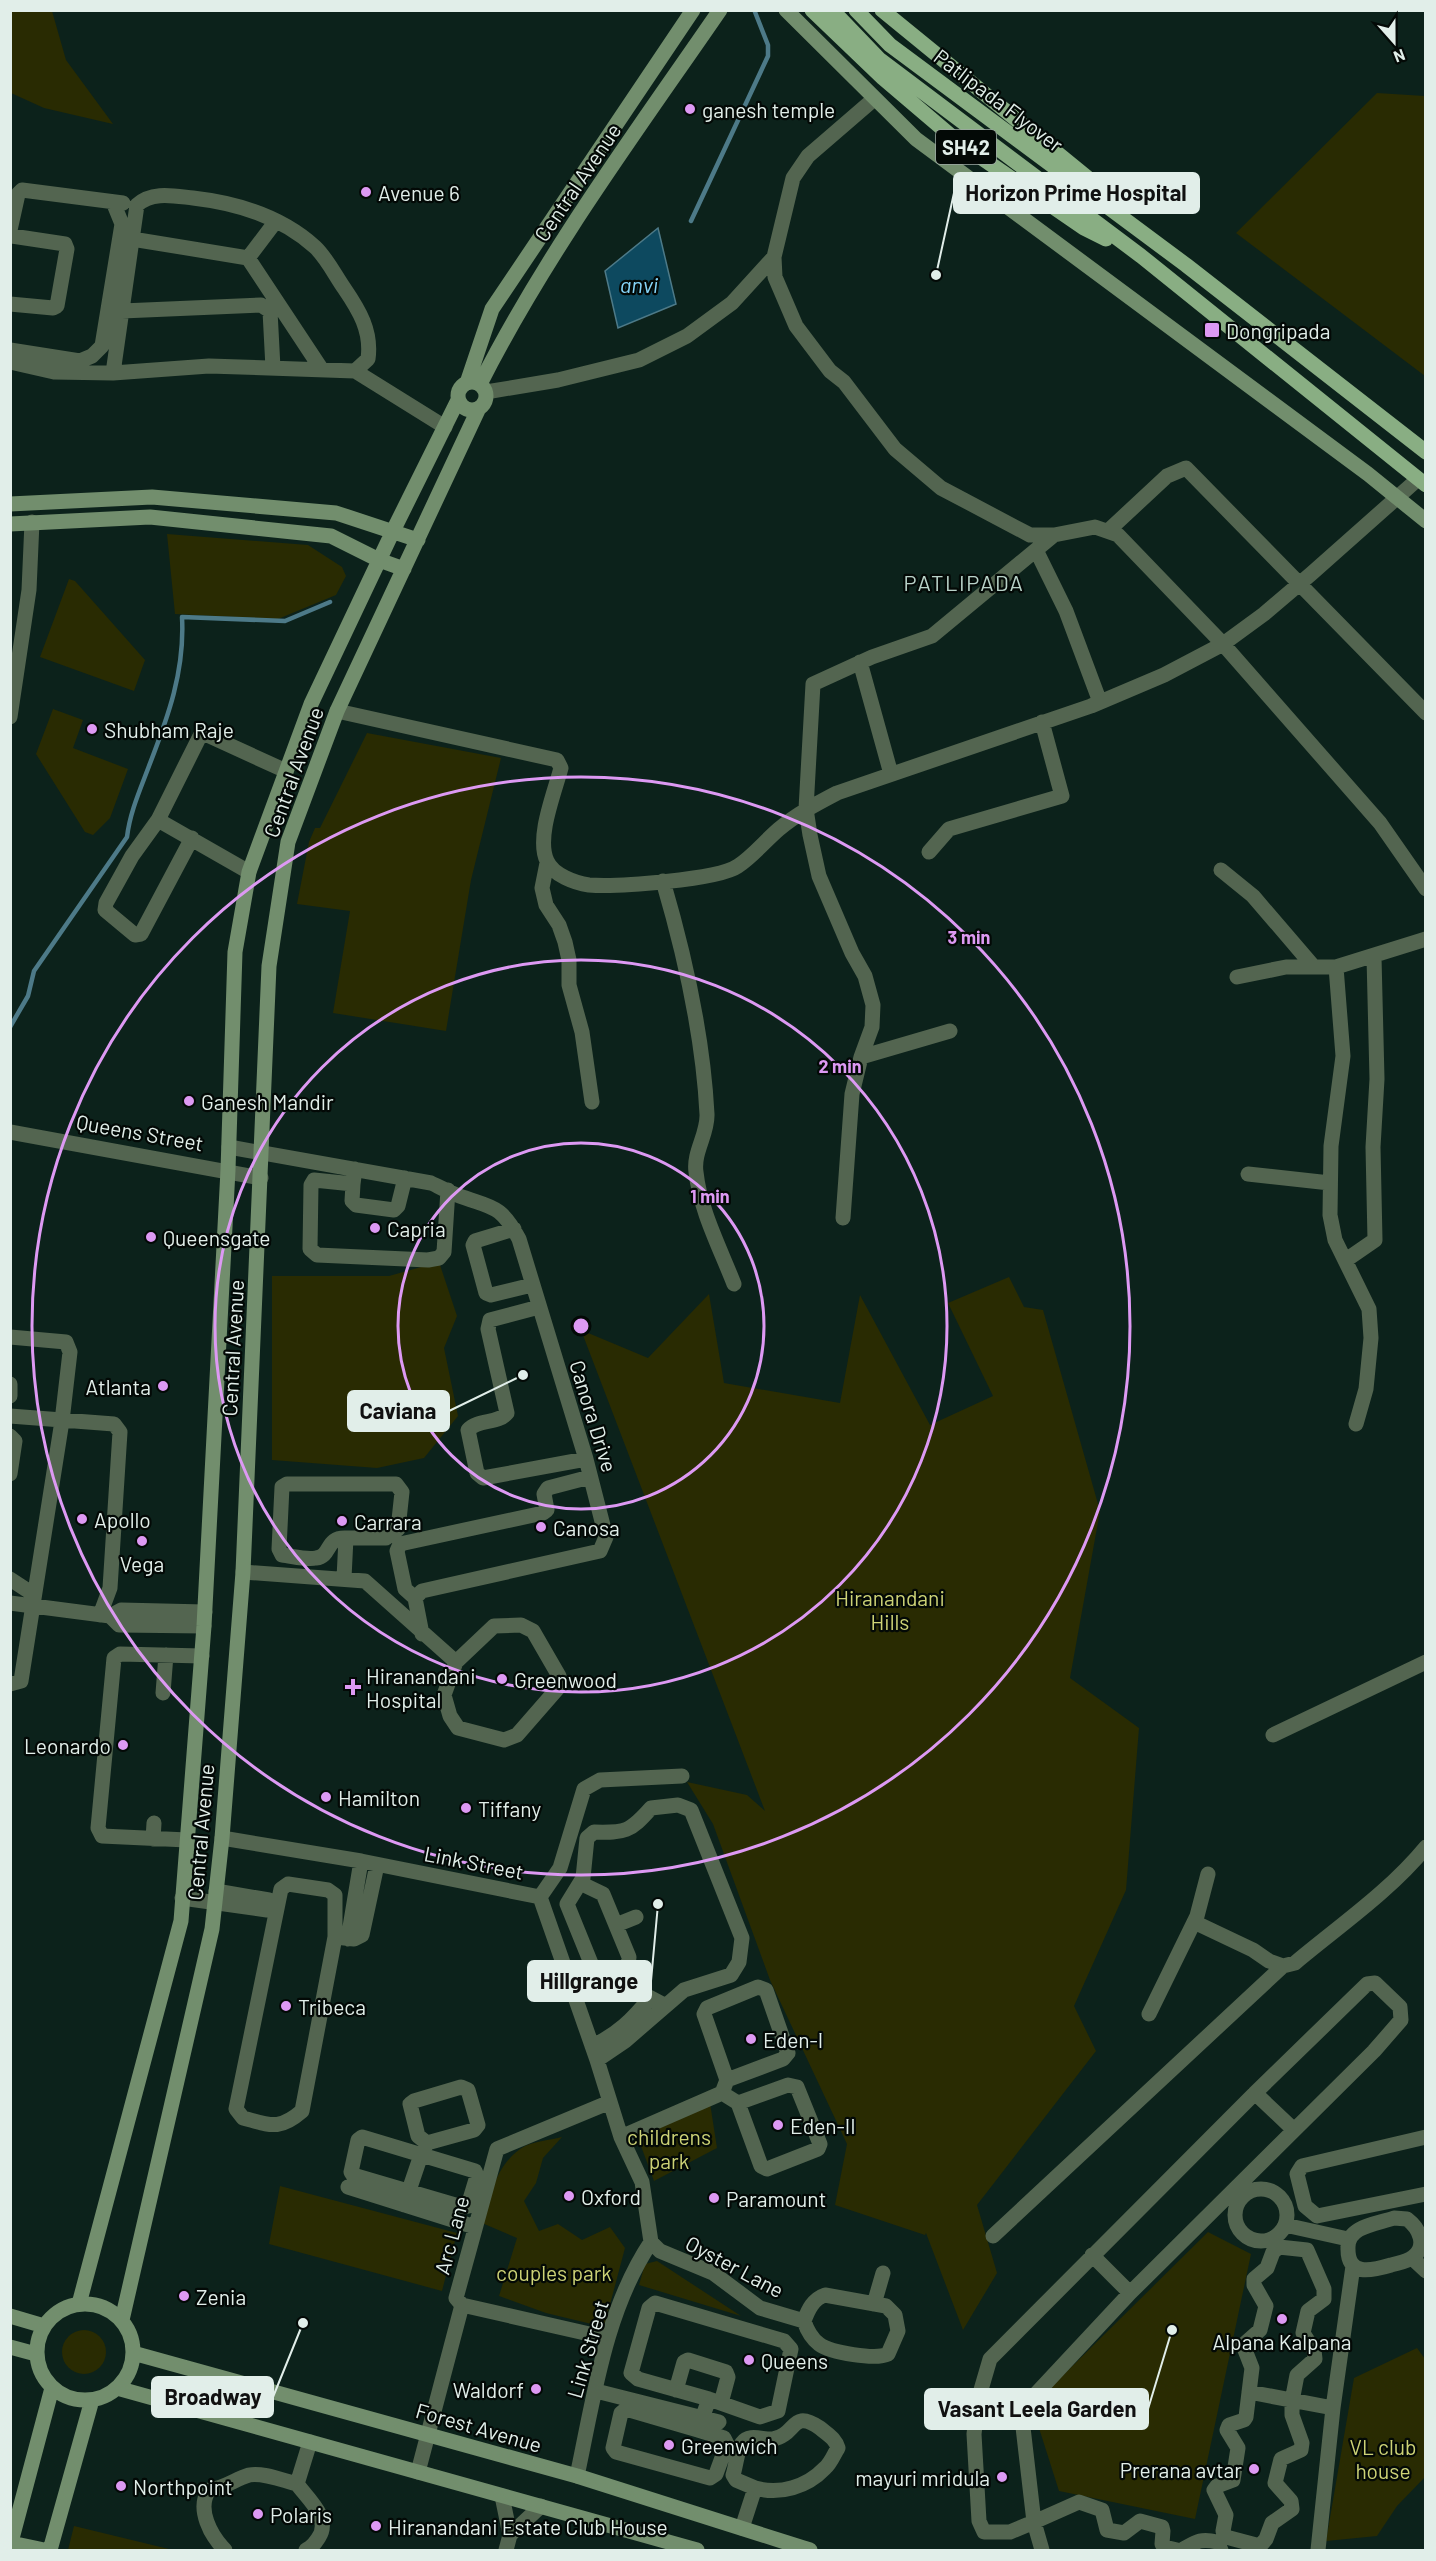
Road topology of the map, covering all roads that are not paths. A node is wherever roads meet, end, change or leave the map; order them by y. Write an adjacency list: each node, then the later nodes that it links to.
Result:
1 (693, 10): 28 (main road, Central Avenue)
2 (720, 10): 28 (main road, Central Avenue)
3 (786, 10): 8 (main road)
4 (812, 10): 17 (main road, SH42)
5 (832, 10): 17 (main road, Patlipada Flyover)
6 (856, 10): 16 (main road, Patlipada Flyover)
7 (882, 10): 16 (main road, SH42)
8 (874, 99): 18 (street); 34 (main road)
9 (10, 180): 10 (street)
10 (10, 195)
11 (113, 202): 12 (street); 14 (street); 22 (street)
12 (137, 205): 13 (street); 15 (street)
13 (276, 221): 19 (street); 26 (street)
14 (10, 232): 20 (street)
15 (132, 239): 19 (street); 21 (street)
16 (1151, 240): 32 (main road, SH42)
17 (1140, 256): 33 (main road, SH42)
18 (774, 257): 28 (street); 43 (street)
19 (248, 258): 25 (street)
20 (10, 304)
21 (122, 310): 24 (street); 27 (street)
22 (10, 350)
23 (10, 362): 27 (street)
24 (273, 368): 25 (street); 27 (street)
25 (322, 370): 26 (street)
26 (355, 371): 31 (street)
27 (113, 373)
28 (478, 386): 29 (main road); 30 (main road)
29 (458, 400): 30 (main road); 31 (main road, Central Avenue)
30 (479, 408): 44 (main road, Central Avenue)
31 (445, 428): 42 (main road, Central Avenue)
32 (1425, 452)
33 (1422, 482): 34 (street)
34 (1397, 498): 38 (main road); 48 (street)
35 (102, 499): 36 (main road); 37 (main road); 42 (main road)
36 (10, 504)
37 (103, 519): 39 (main road); 46 (main road)
38 (1425, 521)
39 (32, 522): 40 (main road); 54 (street)
40 (10, 524)
41 (1109, 530): 43 (street); 48 (street); 49 (street)
42 (393, 531): 44 (main road); 46 (main road, Central Avenue)
43 (1054, 535): 45 (street)
44 (418, 540): 47 (main road, Central Avenue)
45 (1036, 550): 50 (street); 51 (street)
46 (379, 560): 47 (main road); 56 (main road, Central Avenue)
47 (404, 569): 52 (main road, Central Avenue)
48 (1300, 583): 49 (street); 53 (street)
49 (1223, 644): 51 (street); 66 (street)
50 (860, 662): 57 (street); 58 (street)
51 (1100, 702): 55 (street)
52 (337, 711): 62 (street); 77 (main road, Central Avenue)
53 (1425, 713)
54 (10, 717)
55 (1042, 722): 57 (street); 61 (street)
56 (286, 771): 59 (street); 64 (main road, Central Avenue)
57 (891, 774): 58 (street)
58 (806, 809): 65 (street); 73 (street)
59 (158, 820): 60 (street); 60 (street)
60 (192, 838): 64 (street)
61 (929, 852)
62 (547, 863): 65 (street); 74 (street)
63 (1221, 870): 69 (street)
64 (249, 872): 76 (main road, Central Avenue)
65 (663, 881): 88 (street)
66 (1425, 889)
67 (1425, 939): 68 (street)
68 (1374, 957): 70 (street); 87 (street)
69 (1313, 966): 70 (street); 71 (street)
70 (1336, 967): 83 (street)
71 (1237, 976)
72 (950, 1031): 73 (street)
73 (861, 1057): 85 (street)
74 (592, 1102)
75 (10, 1132): 78 (street, Queens Street)
76 (229, 1147): 77 (street, Canora Drive); 78 (main road, Central Avenue)
77 (262, 1151): 80 (street, Canora Drive); 81 (main road, Central Avenue)
78 (228, 1170): 81 (street, Queens Street); 109 (main road, Central Avenue)
79 (1248, 1174): 83 (street)
80 (354, 1176): 82 (street, Canora Drive); 82 (street); 84 (street)
81 (261, 1178): 102 (main road, Central Avenue)
82 (405, 1178): 84 (street, Canora Drive)
83 (1330, 1183): 87 (street)
84 (448, 1190): 86 (street, Canora Drive)
85 (843, 1218)
86 (514, 1229): 89 (street, Canora Drive); 89 (street)
87 (1346, 1260): 96 (street)
88 (734, 1284)
89 (532, 1285): 90 (street, Canora Drive)
90 (539, 1307): 98 (street, Canora Drive); 98 (street)
91 (10, 1337): 95 (street)
92 (10, 1384): 93 (street)
93 (10, 1396)
94 (10, 1416): 95 (street)
95 (62, 1421): 106 (street); 108 (street)
96 (1356, 1424)
97 (10, 1436): 99 (street)
98 (586, 1459): 100 (street, Canora Drive)
99 (10, 1474)
100 (590, 1477): 105 (street, Canora Drive); 105 (street)
101 (346, 1538): 101 (street); 103 (street)
102 (243, 1572): 103 (street); 120 (main road, Central Avenue)
103 (344, 1578): 110 (street)
104 (10, 1579): 106 (street)
105 (415, 1598): 110 (street)
106 (32, 1599): 107 (street); 108 (street); 115 (street)
107 (10, 1603)
108 (105, 1616): 109 (street)
109 (204, 1619): 112 (main road, Central Avenue)
110 (422, 1634): 113 (street)
111 (166, 1655): 112 (street); 116 (street); 121 (street)
112 (202, 1656): 122 (main road, Central Avenue)
113 (456, 1662): 113 (street)
114 (1425, 1662): 117 (street)
115 (10, 1684)
116 (163, 1693)
117 (1273, 1735)
118 (682, 1776): 129 (street)
119 (154, 1823): 121 (street)
120 (222, 1838): 124 (street, Link Street); 128 (main road, Central Avenue)
121 (153, 1839): 122 (street)
122 (186, 1840): 130 (main road, Central Avenue)
123 (1425, 1847): 136 (street)
124 (361, 1861): 125 (street, Link Street); 135 (street)
125 (377, 1865): 129 (street, Link Street); 135 (street)
126 (1208, 1874): 133 (street)
127 (580, 1883): 134 (street); 137 (street); 139 (street)
128 (215, 1897): 130 (street); 131 (street); 171 (main road, Central Avenue)
129 (540, 1897): 141 (street, Link Street)
130 (183, 1898): 167 (main road, Central Avenue)
131 (268, 1905)
132 (636, 1917): 134 (street)
133 (1194, 1922): 136 (street); 140 (street)
134 (616, 1925): 137 (street)
135 (341, 1938): 135 (street)
136 (1283, 1966): 158 (street)
137 (626, 1985): 138 (street)
138 (650, 1998): 139 (street); 141 (street)
139 (664, 2005): 141 (street)
140 (1149, 2014)
141 (595, 2053): 144 (street, Link Street)
142 (725, 2086): 142 (street); 145 (street); 147 (street)
143 (1255, 2093): 146 (street); 146 (street); 161 (street)
144 (610, 2102): 147 (street, Link Street); 157 (street, Arc Lane)
145 (738, 2103): 145 (street)
146 (1294, 2130): 151 (street)
147 (621, 2137): 160 (street, Link Street)
148 (1425, 2137): 154 (street)
149 (424, 2149): 149 (street); 153 (street); 153 (street); 153 (street)
150 (348, 2187): 153 (street)
151 (1241, 2191): 156 (street); 156 (street); 166 (street)
152 (1425, 2194): 154 (street)
153 (407, 2198): 157 (street)
154 (1403, 2200): 155 (street)
155 (1415, 2220): 159 (street); 162 (street)
156 (1285, 2225): 159 (street)
157 (475, 2227): 169 (street, Arc Lane)
158 (993, 2236)
159 (1348, 2238): 163 (street)
160 (651, 2242): 172 (street, Oyster Lane); 174 (street, Link Street)
161 (1092, 2255): 166 (street); 186 (street)
162 (1412, 2258): 163 (street); 164 (street)
163 (1353, 2266): 187 (street)
164 (1425, 2271)
165 (883, 2273): 168 (street)
166 (1130, 2293): 188 (street)
167 (79, 2304): 171 (main road); 173 (main road)
168 (874, 2304): 172 (street, Oyster Lane); 172 (street, Oyster Lane)
169 (462, 2305): 174 (street, Arc Lane); 191 (street)
170 (10, 2316): 173 (main road)
171 (122, 2320): 176 (main road)
172 (804, 2321)
173 (44, 2326): 177 (main road)
174 (608, 2338): 181 (street, Link Street)
175 (10, 2347): 177 (main road)
176 (133, 2353): 179 (main road); 191 (main road, Forest Avenue)
177 (36, 2354): 178 (main road)
178 (52, 2388): 183 (main road); 202 (main road)
179 (117, 2388): 183 (main road); 192 (main road)
180 (676, 2390): 184 (street); 184 (street); 184 (street)
181 (596, 2391): 190 (street); 194 (street, Link Street)
182 (1249, 2392): 185 (street); 185 (street); 185 (street)
183 (92, 2400): 205 (main road)
184 (715, 2401): 190 (street)
185 (1292, 2401): 187 (street)
186 (978, 2403): 188 (street); 199 (street)
187 (1333, 2408): 214 (street)
188 (1022, 2410): 199 (street)
189 (719, 2422): 190 (street)
190 (700, 2424): 190 (street)
191 (427, 2435): 193 (street); 194 (main road, Forest Avenue)
192 (310, 2442): 193 (main road); 195 (street)
193 (418, 2472): 197 (main road)
194 (577, 2476): 200 (main road, Forest Avenue)
195 (297, 2484): 206 (street); 207 (street)
196 (755, 2488): 196 (street); 200 (street)
197 (502, 2496): 198 (main road); 201 (street)
198 (541, 2506): 201 (street); 203 (main road)
199 (1034, 2522): 210 (street); 211 (street)
200 (742, 2528): 209 (main road, Forest Avenue)
201 (510, 2535): 208 (street)
202 (11, 2545): 204 (main road)
203 (689, 2549)
204 (44, 2550)
205 (50, 2550)
206 (225, 2550)
207 (306, 2550)
208 (506, 2550)
209 (810, 2550)
210 (1042, 2550)
211 (1176, 2550)
212 (1182, 2550): 213 (street)
213 (1221, 2550)
214 (1318, 2550)

